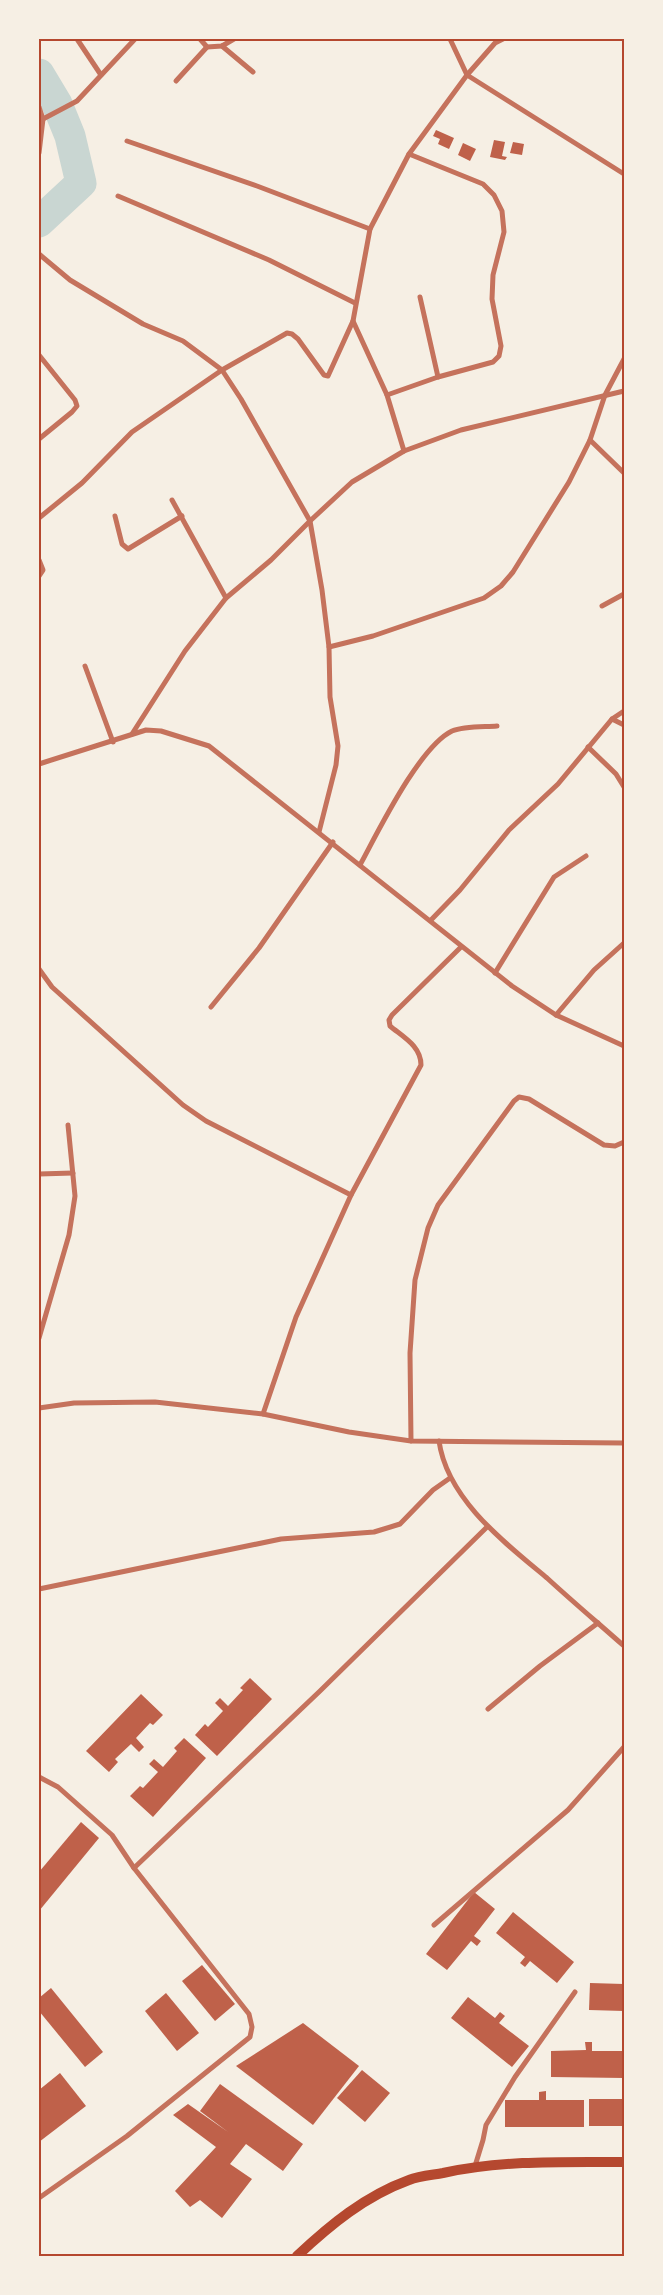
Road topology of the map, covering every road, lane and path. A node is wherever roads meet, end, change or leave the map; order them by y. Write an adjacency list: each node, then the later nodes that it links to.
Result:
1 (76, 39): 10 (street)
2 (135, 39): 10 (street)
3 (200, 39): 7 (street)
4 (234, 39): 8 (street)
5 (450, 39): 11 (street)
6 (503, 39): 11 (street)
7 (208, 46): 8 (street); 12 (street)
8 (222, 46): 9 (street)
9 (253, 72)
10 (101, 75): 14 (street)
11 (467, 75): 17 (street); 18 (street)
12 (176, 81)
13 (39, 109): 14 (street)
14 (43, 119): 16 (street)
15 (127, 141): 20 (street)
16 (39, 153)
17 (409, 154): 20 (street); 28 (street)
18 (624, 174)
19 (118, 196): 23 (street)
20 (370, 229): 23 (street)
21 (39, 254): 27 (street)
22 (420, 297): 28 (street)
23 (355, 303): 24 (street)
24 (353, 320): 27 (street); 30 (street)
25 (39, 354): 32 (street)
26 (624, 359): 31 (street)
27 (222, 370): 39 (street); 40 (street)
28 (438, 377): 30 (street)
29 (624, 391): 31 (street)
30 (387, 394): 34 (street)
31 (605, 395): 33 (street); 34 (street)
32 (39, 439)
33 (590, 440): 35 (street); 46 (street)
34 (404, 451): 40 (street)
35 (624, 473)
36 (172, 500): 38 (street)
37 (115, 516): 38 (street)
38 (182, 516): 44 (street)
39 (39, 518)
40 (310, 521): 44 (street); 46 (street)
41 (39, 560): 42 (street)
42 (39, 576)
43 (624, 594): 45 (street)
44 (226, 598): 52 (street)
45 (602, 606)
46 (328, 647): 57 (street)
47 (85, 666): 53 (street)
48 (624, 711): 49 (street)
49 (612, 719): 50 (street); 54 (street)
50 (624, 725)
51 (497, 726): 60 (street)
52 (132, 734): 53 (street); 57 (street)
53 (113, 742): 55 (street)
54 (588, 747): 56 (street); 61 (street)
55 (39, 764)
56 (624, 787)
57 (319, 832): 58 (street)
58 (333, 842): 60 (street); 66 (street)
59 (586, 856): 65 (street)
60 (360, 865): 61 (street)
61 (431, 920): 63 (street)
62 (624, 943): 67 (street)
63 (461, 947): 65 (street); 73 (street)
64 (39, 969): 73 (street)
65 (495, 973): 67 (street)
66 (212, 1006)
67 (556, 1015): 68 (street)
68 (624, 1046)
69 (68, 1125): 71 (street)
70 (624, 1142): 77 (street)
71 (73, 1173): 72 (street); 74 (street)
72 (39, 1174)
73 (351, 1195): 76 (street)
74 (39, 1338)
75 (39, 1408): 76 (street)
76 (263, 1414): 77 (street)
77 (411, 1441): 78 (street)
78 (438, 1442): 79 (street); 80 (street)
79 (624, 1443)
80 (450, 1478): 81 (street); 82 (street)
81 (487, 1527): 83 (street); 88 (street)
82 (39, 1589)
83 (598, 1623): 84 (street); 85 (street)
84 (624, 1646)
85 (488, 1709)
86 (624, 1747): 89 (street)
87 (39, 1777): 88 (street)
88 (134, 1868): 93 (street)
89 (434, 1925)
90 (574, 1992): 92 (street)
91 (624, 2162): 92 (main road)
92 (475, 2166): 94 (main road)
93 (39, 2198)
94 (297, 2256)

